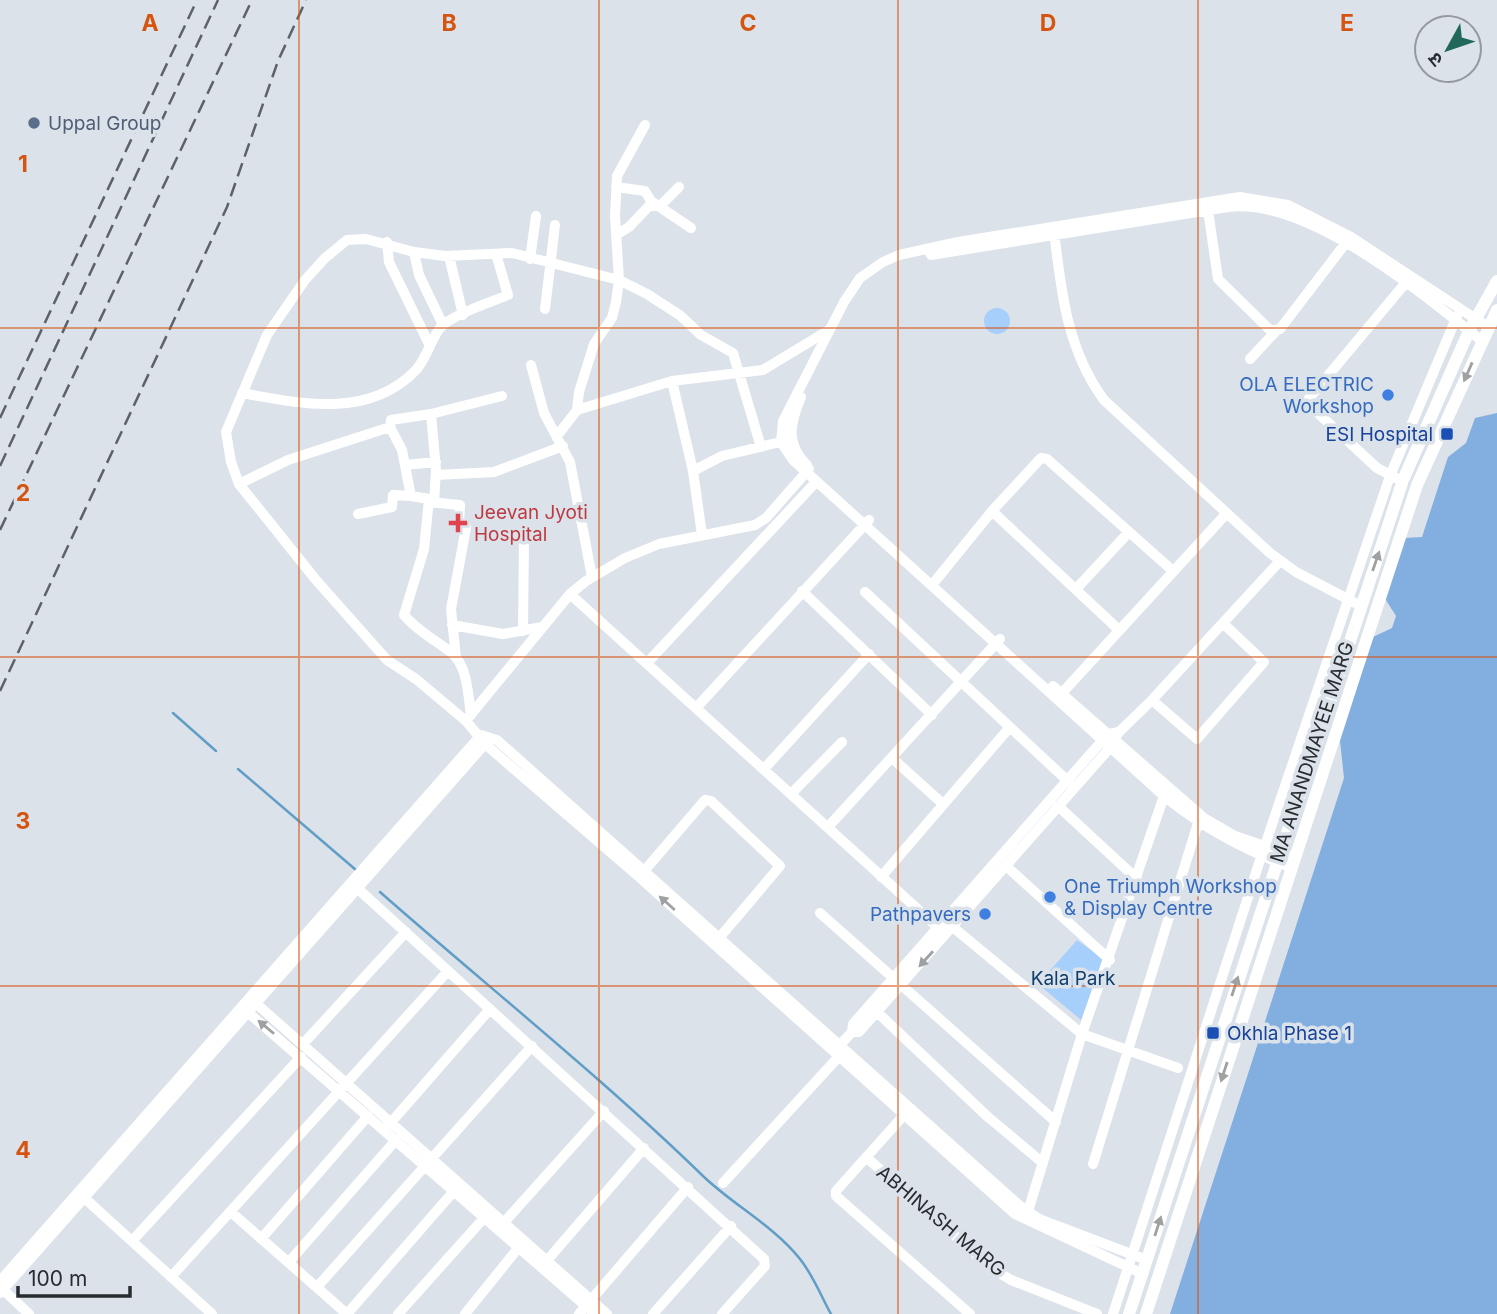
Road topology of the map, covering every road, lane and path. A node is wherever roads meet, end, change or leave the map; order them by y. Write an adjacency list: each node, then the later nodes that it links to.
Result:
1 (645, 125): 2 (street)
2 (616, 187): 4 (street); 10 (street)
3 (679, 187): 4 (street)
4 (657, 206): 8 (street); 10 (street)
5 (1208, 211): 9 (street); 11 (street); 31 (street)
6 (536, 216): 16 (street)
7 (555, 225): 17 (street)
8 (691, 228)
9 (1054, 231): 11 (street); 21 (street); 60 (street)
10 (616, 235): 18 (street)
11 (1348, 240): 19 (street); 31 (street)
12 (387, 242): 13 (street); 34 (street); 39 (street)
13 (414, 252): 15 (street); 28 (street)
14 (496, 254): 15 (street); 16 (street); 25 (street)
15 (449, 256): 25 (street)
16 (530, 259): 17 (street)
17 (551, 265): 18 (street); 22 (street)
18 (619, 280): 37 (street); 41 (street)
19 (1408, 281): 23 (street); 27 (street); 53 (street)
20 (1497, 281): 26 (main road, MA ANANDMAYEE MARG)
21 (860, 284): 30 (street); 45 (street)
22 (545, 309)
23 (1460, 309): 26 (street); 27 (street)
24 (1497, 310): 29 (main road, MA ANANDMAYEE MARG)
25 (463, 315): 28 (street)
26 (1475, 318): 29 (street); 32 (main road, MA ANANDMAYEE MARG)
27 (1455, 320): 32 (street); 53 (street)
28 (443, 325): 34 (street)
29 (1488, 327): 33 (main road, MA ANANDMAYEE MARG)
30 (829, 330): 37 (street); 45 (street)
31 (1276, 331): 35 (street)
32 (1469, 331): 33 (street); 53 (main road, MA ANANDMAYEE MARG)
33 (1482, 341): 106 (main road, MA ANANDMAYEE MARG, one-way to 106)
34 (430, 346): 39 (street)
35 (1250, 359)
36 (531, 365): 44 (street)
37 (740, 372): 38 (street); 47 (street)
38 (672, 381): 41 (street); 51 (street)
39 (242, 393): 55 (street)
40 (502, 396): 42 (street)
41 (577, 410): 44 (street)
42 (431, 414): 43 (street); 48 (street)
43 (390, 427): 49 (street); 55 (street)
44 (557, 436): 46 (street)
45 (786, 441): 47 (street); 50 (street)
46 (563, 446): 52 (street); 67 (street)
47 (761, 447): 51 (street)
48 (436, 462): 49 (street); 52 (street)
49 (405, 465): 56 (street)
50 (808, 470): 54 (street); 61 (street); 63 (street)
51 (693, 471): 63 (street)
52 (436, 475): 57 (street)
53 (1396, 478): 73 (street); 74 (main road, MA ANANDMAYEE MARG, one-way to 53)
54 (816, 482): 61 (street); 83 (street)
55 (239, 484): 89 (street)
56 (411, 496): 57 (street); 59 (street)
57 (431, 502): 76 (street); 82 (street)
58 (992, 511): 62 (street); 68 (street); 69 (street)
59 (358, 514)
60 (1226, 514): 65 (street); 66 (street)
61 (867, 522): 68 (street); 70 (street); 80 (street)
62 (1129, 532): 66 (street); 69 (street)
63 (702, 535): 67 (street)
64 (524, 538): 79 (street)
65 (1280, 561): 73 (street); 75 (street)
66 (1173, 571): 78 (street)
67 (592, 577): 72 (street)
68 (936, 580): 80 (street)
69 (1076, 589): 78 (street)
70 (802, 591): 81 (street); 87 (street)
71 (865, 592): 84 (street)
72 (570, 594): 77 (street); 83 (street)
73 (1348, 600): 74 (street); 104 (street)
74 (1361, 606): 105 (main road, MA ANANDMAYEE MARG)
75 (1224, 624): 86 (street); 86 (street)
76 (452, 625): 79 (street); 82 (street)
77 (542, 627): 79 (street); 89 (street)
78 (1119, 630): 85 (street)
79 (523, 631)
80 (998, 641): 84 (street); 85 (street); 92 (street)
81 (869, 654): 88 (street); 96 (street)
82 (456, 658): 89 (street)
83 (647, 663): 87 (street)
84 (962, 683): 88 (street); 90 (street)
85 (1062, 693): 92 (street)
86 (1152, 700): 92 (street)
87 (696, 708): 96 (street)
88 (932, 715): 95 (street)
89 (468, 718): 91 (street)
90 (1010, 727): 97 (street); 100 (street)
91 (479, 736): 94 (street); 108 (street); 119 (street)
92 (1111, 739): 97 (street); 99 (street); 104 (street)
93 (842, 742): 98 (street)
94 (488, 745): 111 (street); 126 (street, one-way to 94)
95 (892, 758): 100 (street); 103 (street)
96 (764, 769): 98 (street)
97 (1071, 784): 101 (street); 113 (street)
98 (791, 794): 103 (street)
99 (1164, 796): 102 (street); 110 (street)
100 (943, 804): 109 (street)
101 (1058, 806): 107 (street); 110 (street)
102 (1198, 823): 104 (street); 127 (street)
103 (828, 827): 109 (street)
104 (1262, 852): 105 (street); 154 (street)
105 (1277, 856): 106 (street); 155 (main road, MA ANANDMAYEE MARG, one-way to 105)
106 (1292, 861): 177 (main road, MA ANANDMAYEE MARG, one-way to 177)
107 (1006, 866): 113 (street); 116 (street)
108 (645, 870): 115 (street); 115 (street)
109 (881, 877): 113 (street)
110 (1137, 879): 116 (street)
111 (357, 888): 114 (street); 119 (street)
112 (820, 913): 118 (street)
113 (947, 931): 118 (street); 123 (street)
114 (406, 932): 117 (street); 124 (street)
115 (720, 937): 126 (street)
116 (1110, 960): 123 (street)
117 (449, 971): 120 (street); 130 (street)
118 (899, 981): 121 (street); 122 (street); 134 (street)
119 (248, 1005): 124 (street); 128 (street, one-way to 119); 145 (street)
120 (490, 1009): 125 (street); 135 (street)
121 (878, 1013): 122 (street); 140 (street)
122 (852, 1032): 126 (street)
123 (1082, 1034): 127 (street); 134 (street)
124 (302, 1045): 130 (street)
125 (532, 1046): 131 (street); 139 (street)
126 (840, 1050): 132 (street); 142 (street); 147 (street)
127 (1128, 1050): 129 (street); 141 (street)
128 (301, 1057): 130 (street); 152 (street)
129 (1178, 1068)
130 (343, 1087): 133 (street); 135 (street); 146 (street)
131 (604, 1111): 137 (street); 149 (street)
132 (904, 1115): 138 (street); 147 (street)
133 (368, 1116): 135 (street); 151 (street)
134 (1056, 1122): 140 (street)
135 (387, 1127): 136 (street); 139 (street)
136 (396, 1140): 139 (street); 156 (street)
137 (644, 1148): 143 (street); 157 (street)
138 (866, 1157): 173 (street); 174 (street, ABHINASH MARG)
139 (426, 1162): 144 (street); 149 (street); 161 (street)
140 (1043, 1163): 147 (street)
141 (1093, 1164)
142 (723, 1183)
143 (688, 1187): 150 (street); 163 (street)
144 (454, 1191): 148 (street); 167 (street)
145 (81, 1195): 152 (street); 162 (street)
146 (231, 1212): 151 (street); 160 (street)
147 (1027, 1217): 154 (street); 158 (street)
148 (484, 1218): 149 (street); 168 (street)
149 (500, 1226): 153 (street); 157 (street)
150 (732, 1227): 171 (street); 172 (street)
151 (261, 1239): 156 (street)
152 (132, 1241): 160 (street)
153 (519, 1247): 157 (street); 164 (street)
154 (1132, 1256): 155 (street); 158 (street)
155 (1147, 1260): 159 (main road, MA ANANDMAYEE MARG)
156 (289, 1262): 161 (street)
157 (544, 1264): 163 (street)
158 (1129, 1267): 159 (street); 175 (street)
159 (1143, 1274): 176 (main road, MA ANANDMAYEE MARG)
160 (172, 1277): 166 (street)
161 (317, 1287): 167 (street)
162 (1, 1288): 165 (street)
163 (585, 1306): 169 (street); 170 (street)
164 (471, 1312)
165 (29, 1314)
166 (212, 1314)
167 (347, 1314)
168 (398, 1314)
169 (595, 1314)
170 (607, 1314)
171 (653, 1314)
172 (722, 1314)
173 (970, 1314)
174 (1097, 1314)
175 (1113, 1314)
176 (1129, 1314)
177 (1146, 1314)

